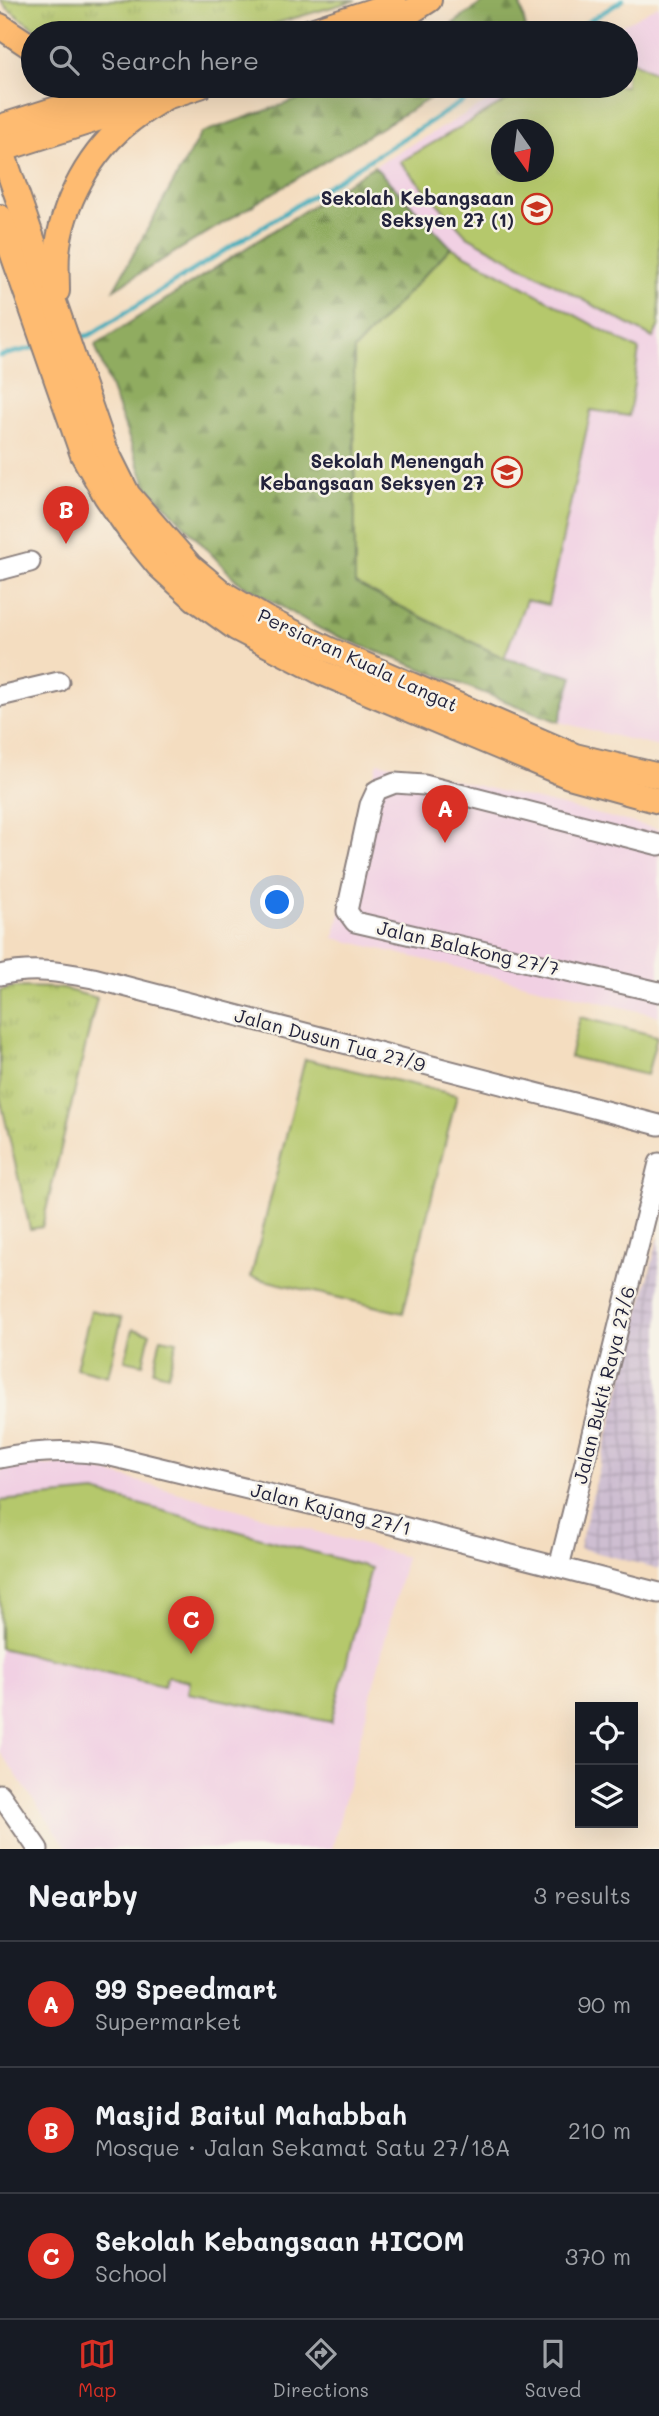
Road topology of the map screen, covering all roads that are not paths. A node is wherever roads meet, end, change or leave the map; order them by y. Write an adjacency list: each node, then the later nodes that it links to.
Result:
1 (394, 0): 3 (main road)
2 (429, 0): 4 (main road)
3 (342, 21)
4 (396, 21)
5 (0, 26): 6 (main road)
6 (21, 40)
7 (102, 98): 10 (main road)
8 (160, 98): 10 (main road)
9 (164, 98): 12 (main road)
10 (0, 143): 12 (main road, Persiaran Kuala Langat)
11 (0, 217): 12 (main road, Persiaran Kuala Langat)
12 (54, 325): 17 (main road, Persiaran Kuala Langat)
13 (30, 562): 14 (street)
14 (0, 570)
15 (59, 682): 16 (street)
16 (0, 696)
17 (572, 766): 18 (main road, Persiaran Kuala Langat); 19 (main road, Persiaran Kuala Langat)
18 (659, 776)
19 (659, 802)
20 (659, 845): 22 (street, Jalan Balakong 27/7)
21 (0, 975): 23 (street, Jalan Dusun Tua 27/9)
22 (658, 986)
23 (659, 1125)
24 (659, 1163): 26 (street, Jalan Bukit Raya 27/6)
25 (0, 1458): 26 (street, Jalan Kajang 27/1)
26 (559, 1567): 27 (street, Jalan Kajang 27/1)
27 (659, 1593)
28 (0, 1794): 29 (street)
29 (38, 1849)

